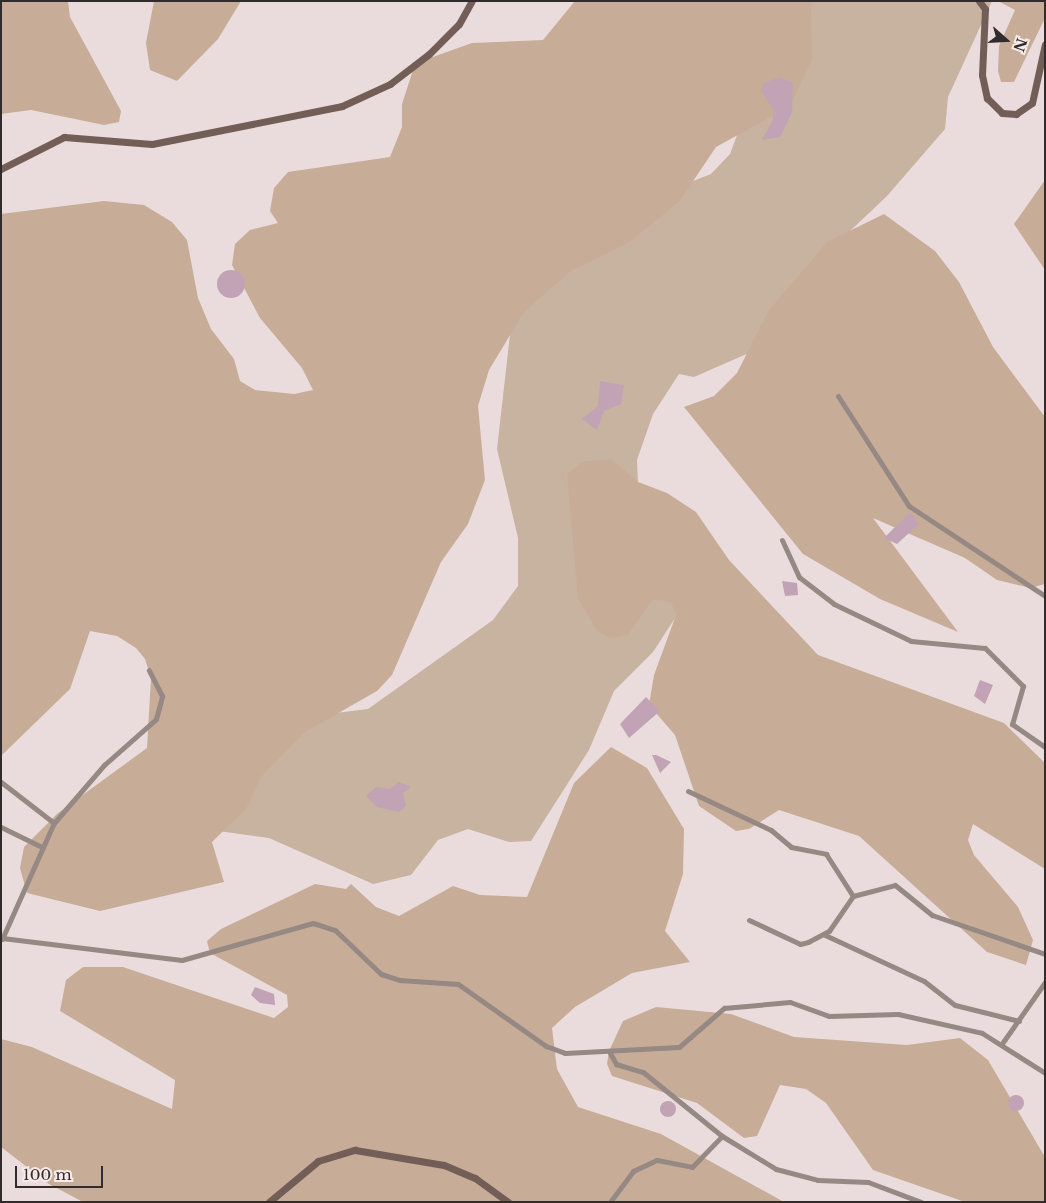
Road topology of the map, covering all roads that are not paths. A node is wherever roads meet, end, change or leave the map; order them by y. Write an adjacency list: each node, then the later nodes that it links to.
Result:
1 (472, 1): 4 (street)
2 (979, 1): 3 (street)
3 (1045, 44)
4 (1, 169)
5 (838, 396): 7 (street)
6 (782, 540): 9 (street)
7 (1045, 596)
8 (149, 670): 12 (street)
9 (1045, 746)
10 (1, 782): 12 (street)
11 (688, 791): 15 (street)
12 (54, 823): 14 (street)
13 (1, 827): 14 (street)
14 (42, 847): 18 (street)
15 (854, 896): 17 (street); 19 (street)
16 (749, 920): 17 (street)
17 (825, 935): 21 (street)
18 (2, 939): 23 (street)
19 (1045, 954)
20 (1045, 982): 21 (street)
21 (1019, 1021): 22 (street)
22 (1003, 1042): 23 (street); 24 (street)
23 (610, 1054): 25 (street)
24 (1045, 1073)
25 (722, 1136): 28 (street); 29 (street)
26 (269, 1202): 27 (street)
27 (508, 1202)
28 (610, 1202)
29 (921, 1202)

